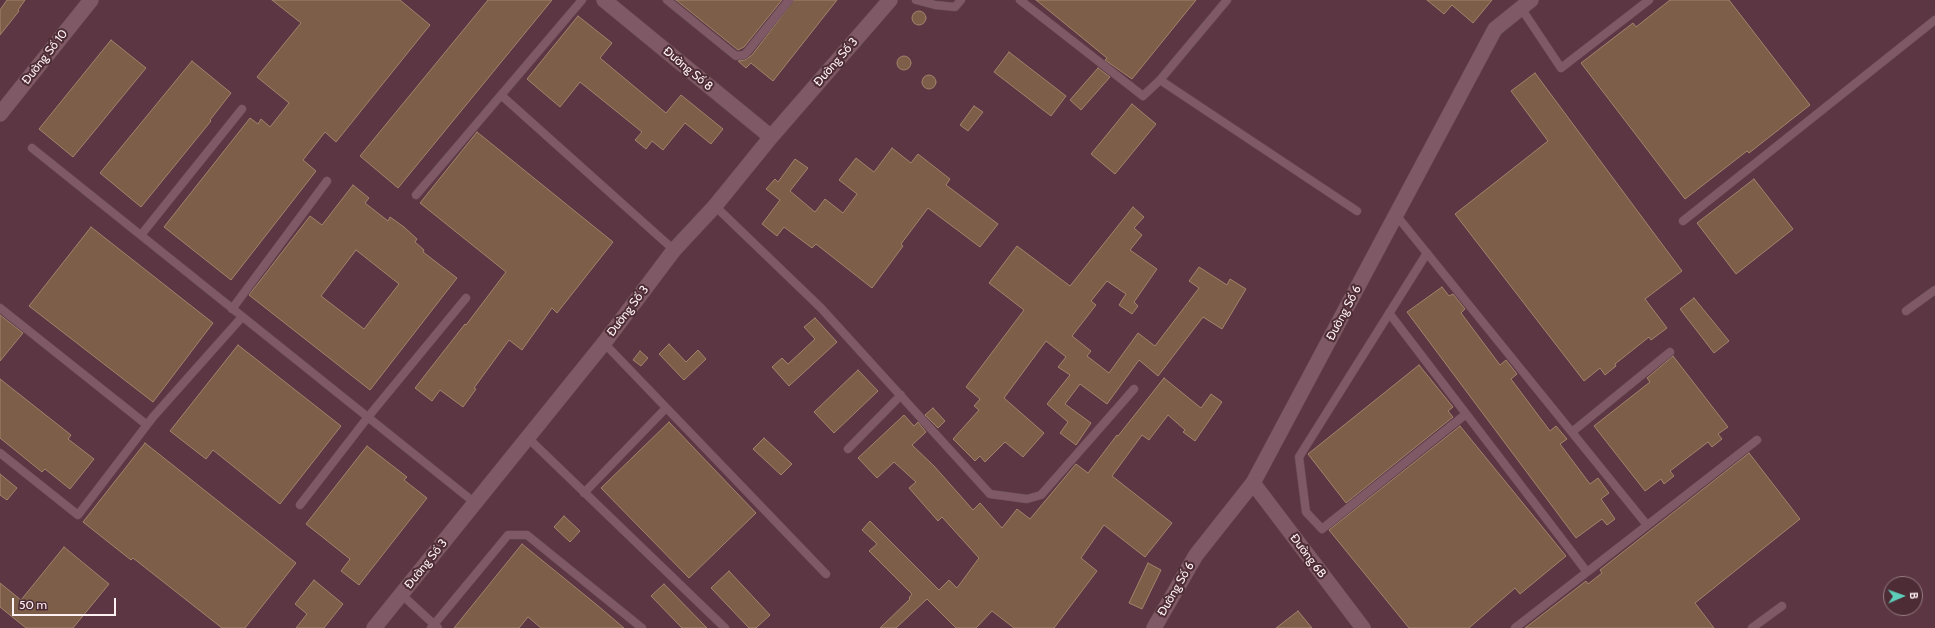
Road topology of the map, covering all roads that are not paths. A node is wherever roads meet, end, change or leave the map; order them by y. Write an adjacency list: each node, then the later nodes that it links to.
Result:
1 (90, 0): 17 (street, Đường Số 10)
2 (582, 0): 15 (lane)
3 (604, 0): 18 (street, Đường Số 8)
4 (667, 0): 5 (lane)
5 (789, 0)
6 (890, 0): 18 (street, Đường Số 3)
7 (916, 0): 8 (lane)
8 (961, 0)
9 (1020, 0): 14 (lane)
10 (1227, 0): 14 (lane)
11 (1650, 0): 12 (lane)
12 (1526, 4): 24 (street, Đường Số 6)
13 (1935, 20): 25 (lane)
14 (1160, 80): 23 (lane)
15 (501, 95): 21 (lane); 27 (lane)
16 (242, 110): 26 (lane)
17 (0, 114)
18 (771, 138): 22 (street, Đường Số 3)
19 (32, 148): 26 (lane)
20 (327, 181): 32 (lane)
21 (416, 195)
22 (715, 206): 27 (street, Đường Số 3); 39 (lane)
23 (1357, 211)
24 (1396, 215): 28 (lane); 49 (street, Đường Số 6)
25 (1683, 221)
26 (141, 236): 32 (lane)
27 (674, 250): 36 (street, Đường Số 3)
28 (1427, 253): 34 (lane); 44 (lane)
29 (1935, 290): 33 (lane)
30 (466, 298): 42 (lane)
31 (0, 308): 43 (lane)
32 (232, 308): 35 (lane)
33 (1906, 311)
34 (1389, 313): 41 (lane); 41 (lane)
35 (242, 317): 42 (lane); 43 (lane)
36 (604, 343): 40 (lane); 45 (street, Đường Số 3)
37 (1670, 352): 44 (lane)
38 (1134, 390): 39 (lane)
39 (901, 395): 47 (lane)
40 (666, 408): 50 (lane); 55 (lane)
41 (1466, 414): 54 (lane)
42 (368, 417): 51 (lane); 52 (lane)
43 (147, 425): 48 (lane)
44 (1572, 432): 53 (lane)
45 (528, 438): 50 (lane); 51 (street, Đường Số 3)
46 (1757, 440): 53 (lane)
47 (848, 449)
48 (0, 452)
49 (1253, 483): 62 (street, Đường Số 6); 63 (street, Đường 6B)
50 (584, 493): 61 (lane)
51 (475, 503): 56 (street, Đường Số 3)
52 (300, 505)
53 (1647, 525): 54 (lane)
54 (1587, 572): 64 (lane)
55 (826, 574)
56 (401, 594): 58 (lane); 59 (street, Đường Số 3)
57 (1782, 606): 65 (lane)
58 (434, 627): 60 (lane)
59 (374, 628)
60 (642, 628)
61 (725, 628)
62 (1154, 628)
63 (1363, 628)
64 (1515, 628)
65 (1752, 628)

